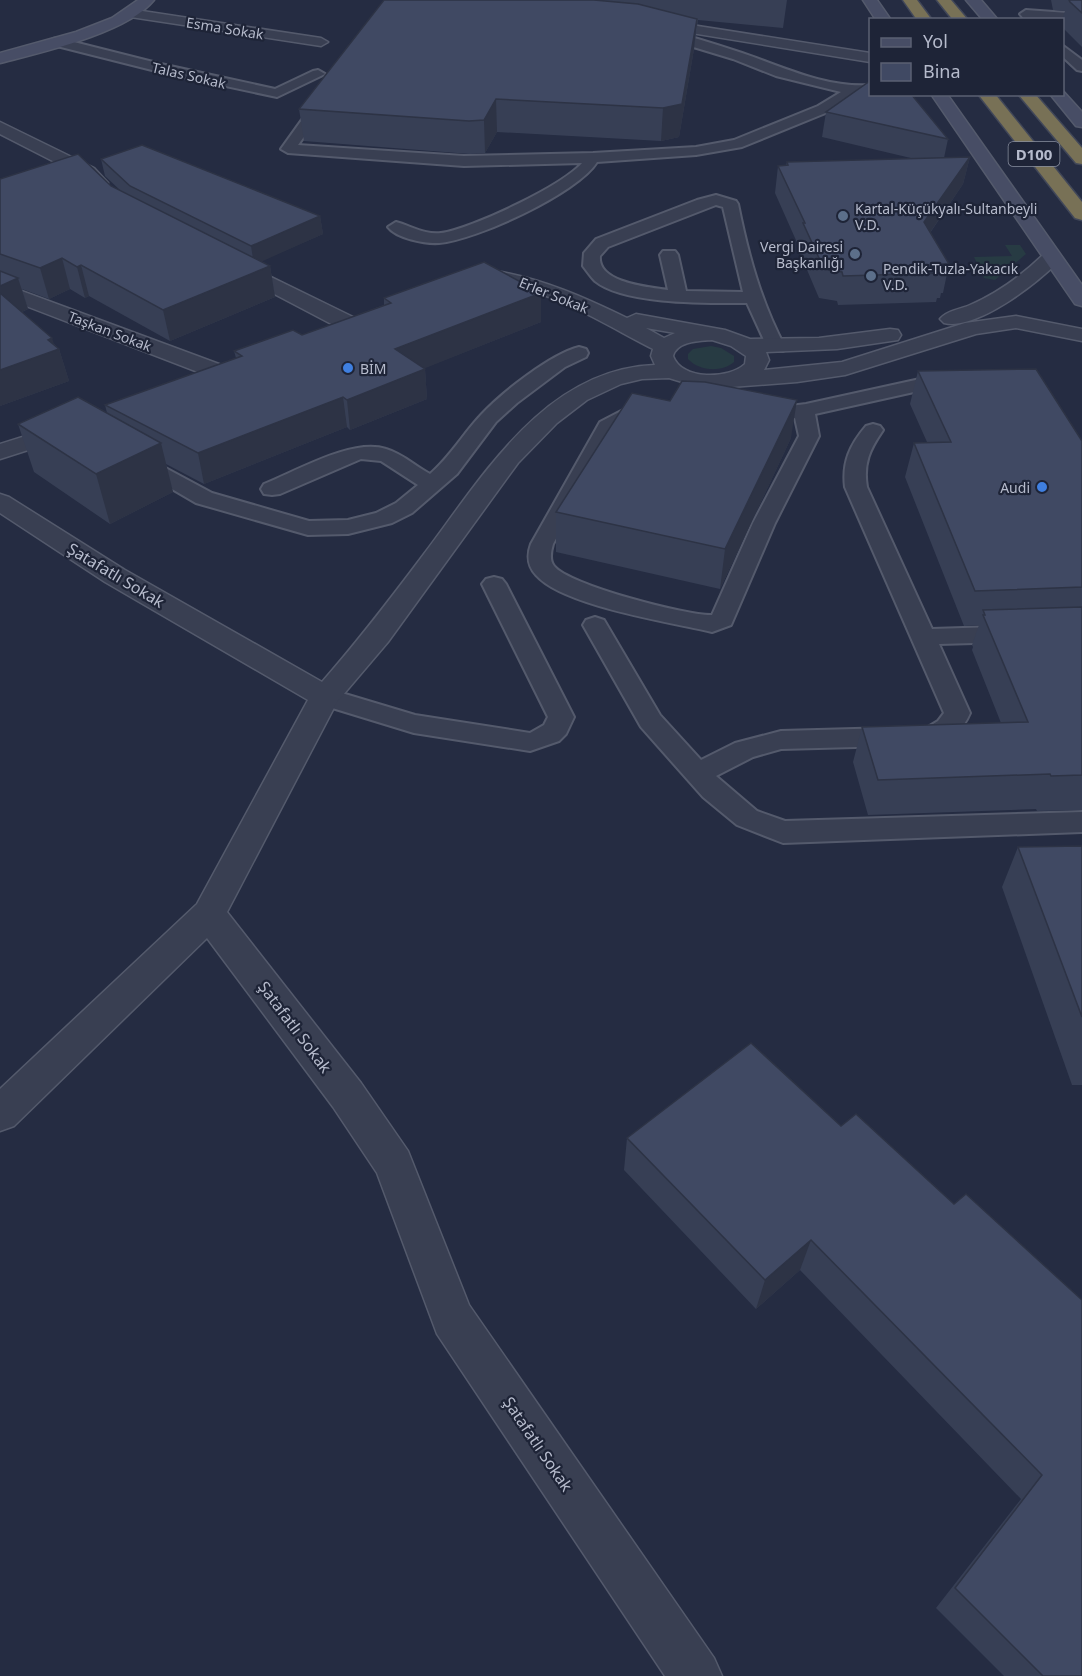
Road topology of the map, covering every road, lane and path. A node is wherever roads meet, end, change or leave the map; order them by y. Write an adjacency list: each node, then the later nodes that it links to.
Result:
1 (147, 0): 6 (main road)
2 (870, 0): 7 (main road)
3 (910, 0): 8 (highway)
4 (944, 0): 9 (highway)
5 (973, 0): 10 (main road)
6 (129, 13): 14 (main road); 15 (street, Esma Sokak)
7 (883, 18)
8 (924, 18)
9 (959, 18)
10 (989, 18)
11 (1030, 18): 12 (lane)
12 (1082, 18)
13 (639, 24): 18 (street); 23 (lane)
14 (58, 42): 17 (main road); 19 (lane, Talas Sokak)
15 (321, 42)
16 (1064, 52): 20 (lane)
17 (0, 58)
18 (869, 58)
19 (318, 74)
20 (1079, 74)
21 (333, 86): 30 (lane)
22 (869, 89): 23 (lane)
23 (854, 91): 30 (lane)
24 (940, 96): 39 (main road)
25 (988, 96): 35 (highway, D100)
26 (1028, 96): 31 (highway, D100)
27 (1060, 96): 28 (main road)
28 (1082, 122)
29 (0, 127): 32 (street)
30 (592, 158): 36 (lane)
31 (1082, 159)
32 (88, 172): 33 (street); 34 (street)
33 (66, 178)
34 (111, 195)
35 (1082, 214)
36 (396, 227)
37 (669, 255): 42 (lane)
38 (220, 258): 47 (street)
39 (1051, 258): 44 (main road); 52 (street)
40 (452, 287): 45 (street, Erler Sokak)
41 (0, 289): 55 (street, Taşkan Sokak)
42 (678, 296): 43 (lane); 43 (lane)
43 (754, 298): 52 (lane)
44 (1082, 300)
45 (598, 313): 49 (street); 56 (street)
46 (368, 316): 47 (street)
47 (347, 323): 48 (street)
48 (326, 332)
49 (711, 334): 51 (street); 56 (street)
50 (1082, 335): 58 (street)
51 (748, 345): 52 (street); 58 (street)
52 (776, 347)
53 (579, 352): 67 (lane)
54 (240, 364): 55 (street)
55 (219, 372): 59 (street)
56 (679, 372): 58 (street); 74 (street)
57 (967, 376): 60 (lane)
58 (739, 378)
59 (186, 385)
60 (804, 410): 61 (lane); 62 (lane)
61 (674, 411)
62 (733, 415)
63 (84, 427): 66 (street)
64 (873, 430): 73 (lane)
65 (116, 448): 67 (lane)
66 (0, 452)
67 (432, 483): 68 (lane)
68 (272, 489)
69 (0, 502): 74 (street, Şatafatlı Sokak)
70 (494, 584): 74 (lane)
71 (595, 625): 75 (lane)
72 (1082, 632): 73 (lane)
73 (924, 637): 75 (lane)
74 (325, 697): 77 (street)
75 (698, 773): 76 (lane)
76 (1082, 822)
77 (208, 914): 78 (street); 79 (street, Şatafatlı Sokak)
78 (0, 1114)
79 (696, 1676)

